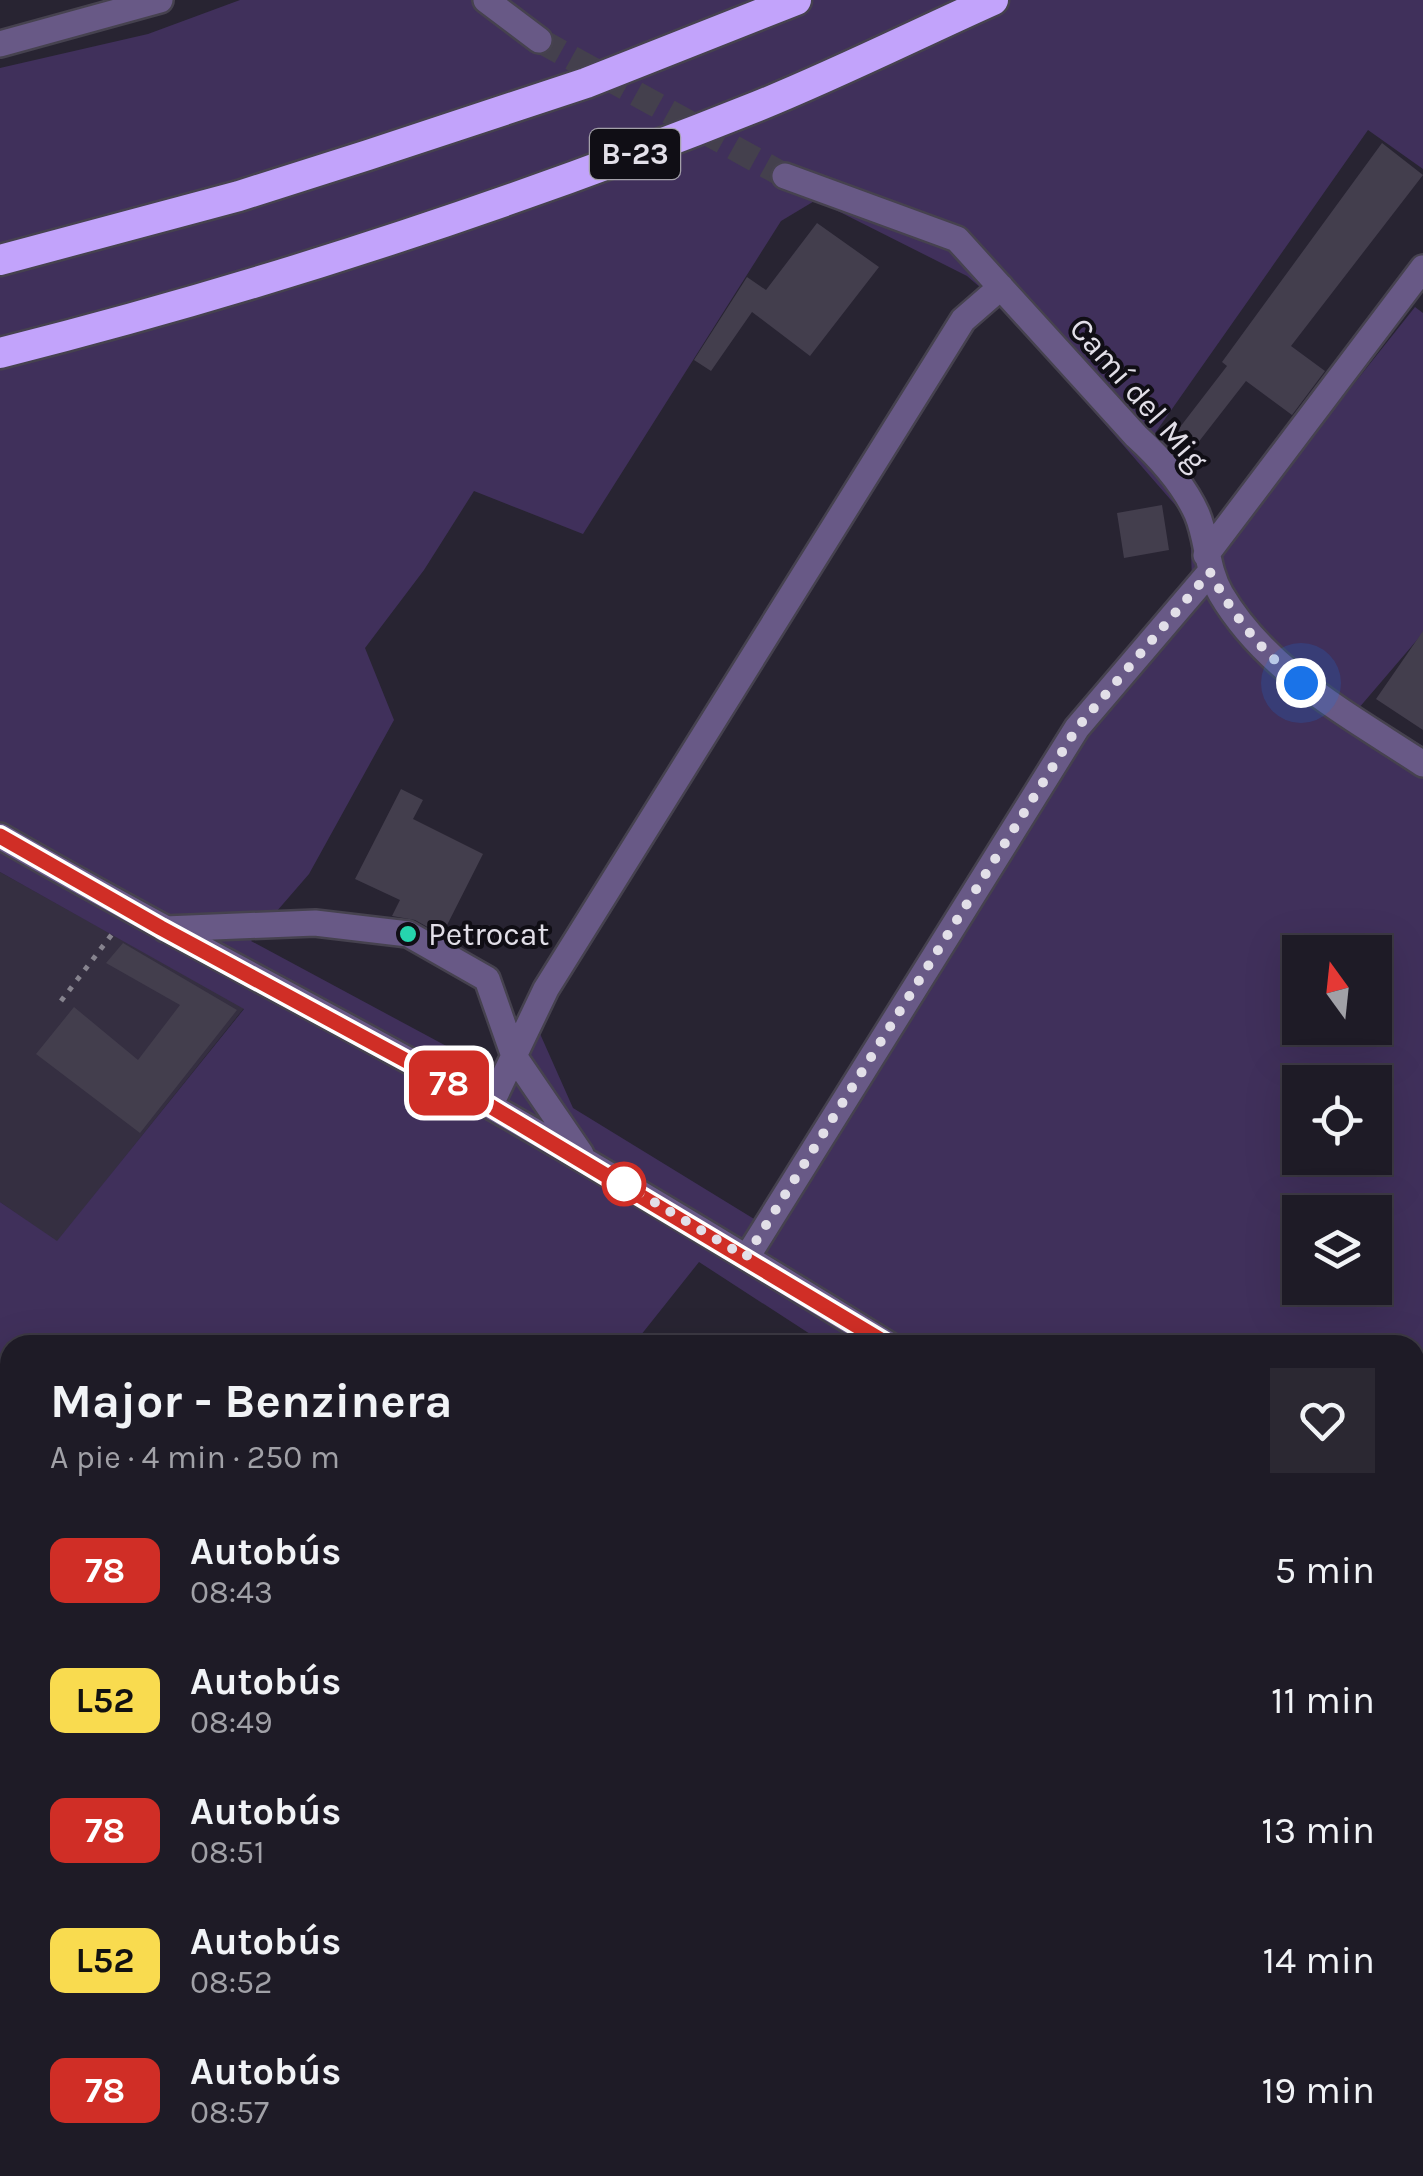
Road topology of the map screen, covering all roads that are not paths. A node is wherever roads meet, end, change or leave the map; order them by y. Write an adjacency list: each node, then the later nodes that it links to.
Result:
1 (160, 0): 6 (street)
2 (486, 0): 5 (street)
3 (796, 0): 8 (highway, B-23)
4 (994, 0): 11 (highway, B-23)
5 (539, 40)
6 (0, 44)
7 (784, 176): 10 (street, Camí del Mig)
8 (0, 260)
9 (1423, 268): 12 (street)
10 (1001, 288): 12 (street, Camí del Mig); 16 (street)
11 (0, 353)
12 (1208, 564): 13 (street, Camí del Mig); 19 (street)
13 (1423, 764)
14 (0, 836): 15 (street)
15 (161, 928): 16 (street); 17 (street)
16 (514, 1056): 17 (street); 18 (street)
17 (490, 1106): 18 (street)
18 (587, 1163): 19 (street)
19 (746, 1257): 20 (street)
20 (873, 1335)

